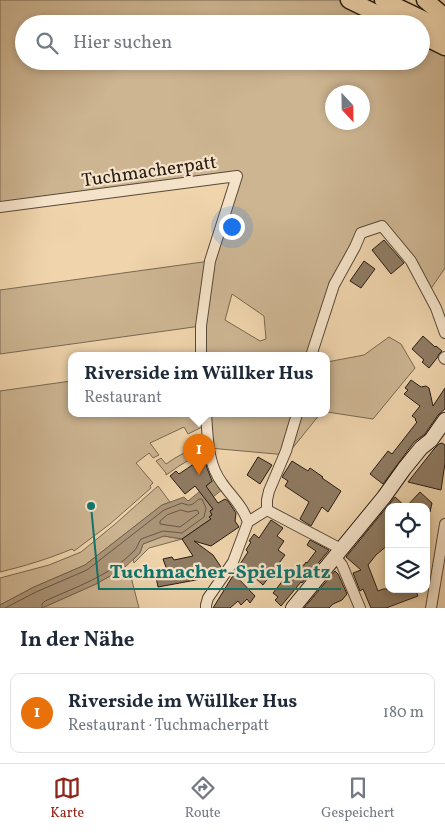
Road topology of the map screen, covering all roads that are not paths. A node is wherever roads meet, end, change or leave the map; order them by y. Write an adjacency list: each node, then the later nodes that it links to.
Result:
1 (349, 0): 4 (highway)
2 (383, 0): 5 (highway)
3 (425, 0): 6 (highway)
4 (380, 15)
5 (414, 15)
6 (445, 17)
7 (430, 23): 8 (highway)
8 (445, 30)
9 (430, 40): 10 (highway)
10 (445, 47)
11 (0, 207): 13 (street, Tuchmacherpatt)
12 (445, 332): 14 (street)
13 (201, 352)
14 (312, 352)
15 (206, 417): 19 (street)
16 (296, 417): 18 (street)
17 (443, 427): 21 (main road)
18 (267, 510): 19 (street); 21 (street)
19 (248, 522): 22 (street)
20 (445, 524): 25 (street)
21 (341, 549): 23 (main road); 24 (street)
22 (206, 608)
23 (293, 608)
24 (360, 608)
25 (431, 608)

